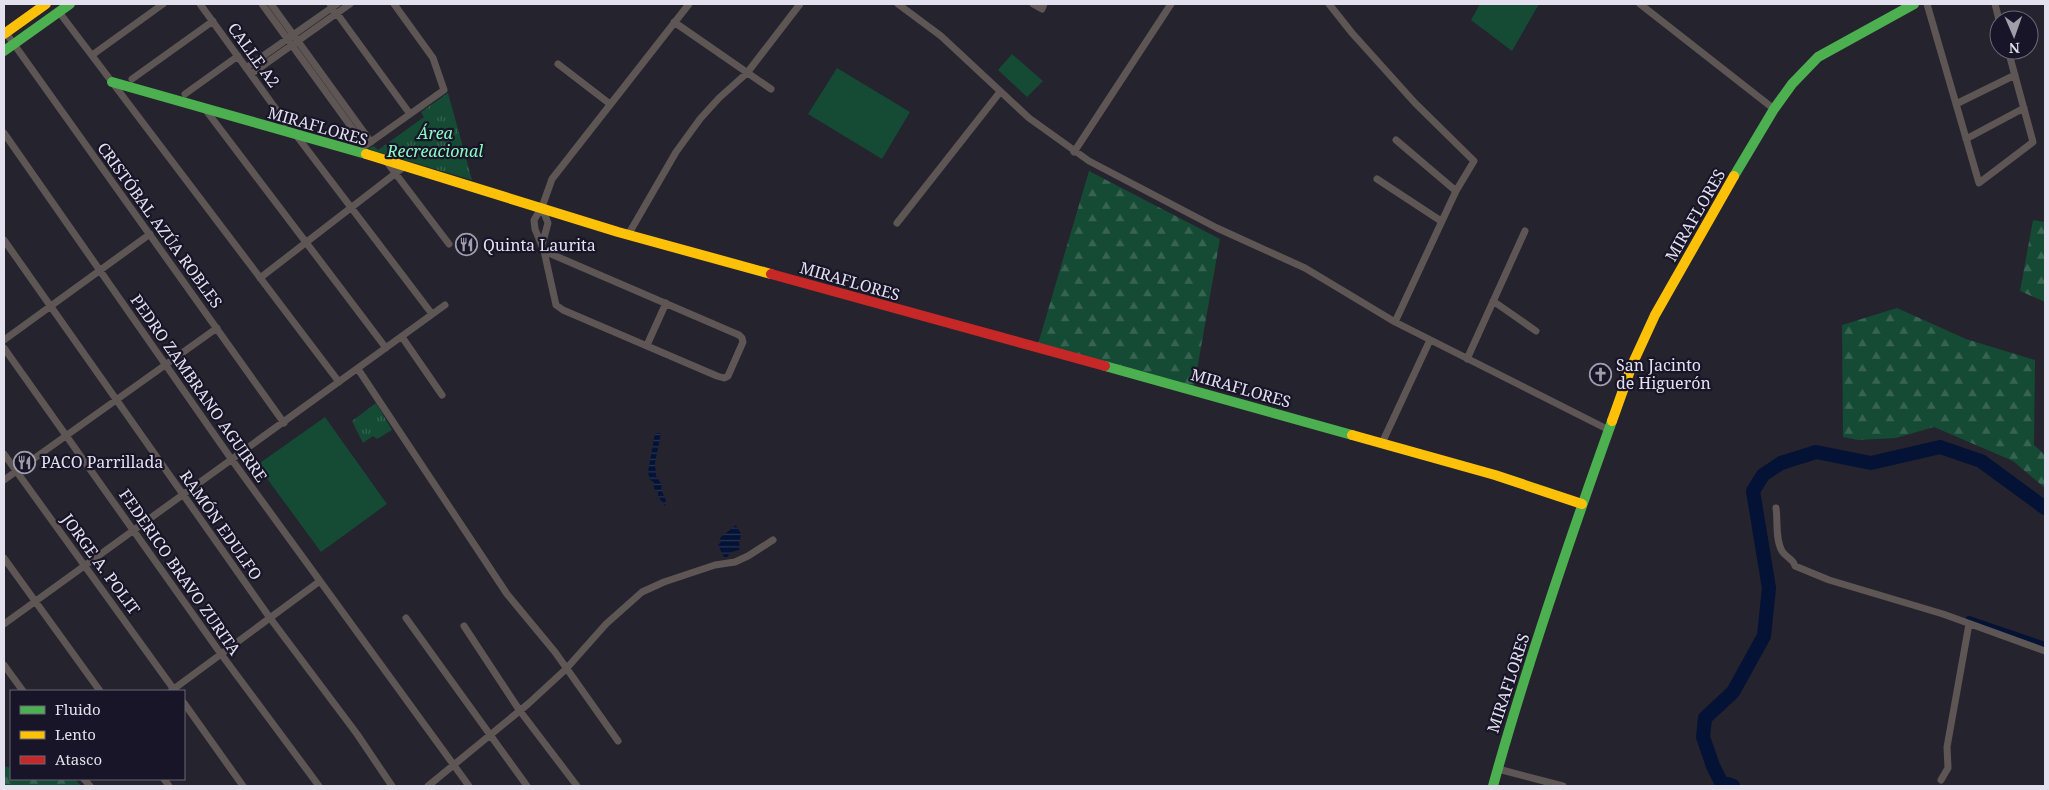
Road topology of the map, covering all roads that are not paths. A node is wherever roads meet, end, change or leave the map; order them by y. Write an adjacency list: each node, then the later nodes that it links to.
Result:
1 (46, 4): 23 (street)
2 (70, 4): 20 (street)
3 (163, 4): 27 (street)
4 (200, 4): 21 (street, CALLE A2)
5 (262, 4): 24 (street)
6 (271, 4): 24 (street)
7 (350, 4): 19 (street)
8 (394, 4): 44 (street)
9 (689, 4): 22 (street)
10 (800, 4): 32 (street)
11 (898, 4): 37 (street)
12 (1034, 4): 13 (street)
13 (1044, 4)
14 (1169, 4): 50 (street)
15 (1329, 4): 55 (street)
16 (1640, 4): 43 (street)
17 (1914, 4): 43 (street, MIRAFLORES)
18 (1927, 4): 40 (street)
19 (334, 7): 24 (street); 44 (street)
20 (59, 12): 25 (street); 35 (street)
21 (213, 21): 28 (street, CALLE A2); 34 (street)
22 (674, 22): 32 (street); 39 (street)
23 (5, 34): 25 (street, CRISTÓBAL AZÚA ROBLES)
24 (293, 40): 31 (street); 44 (street)
25 (14, 44): 26 (street); 61 (street, CRISTÓBAL AZÚA ROBLES)
26 (4, 51)
27 (94, 53)
28 (238, 56): 31 (street, CALLE A2); 38 (street)
29 (2011, 60): 33 (street)
30 (558, 64): 39 (street)
31 (249, 71): 45 (street, CALLE A2)
32 (747, 73): 36 (street); 62 (street)
33 (2015, 75): 40 (street); 41 (street)
34 (132, 79)
35 (112, 82): 42 (street, MIRAFLORES); 68 (street)
36 (771, 89)
37 (1000, 92): 50 (street); 59 (street)
38 (185, 94)
39 (610, 104): 56 (street)
40 (1956, 104): 48 (street)
41 (2024, 108): 48 (street); 48 (street)
42 (205, 109): 47 (street, MIRAFLORES); 64 (street)
43 (1774, 109): 90 (street, MIRAFLORES)
44 (410, 114)
45 (286, 123)
46 (4, 133): 67 (street, PEDRO ZAMBRANO AGUIRRE)
47 (296, 135): 51 (street, MIRAFLORES); 57 (street)
48 (1966, 139)
49 (1396, 140): 55 (street)
50 (1074, 152): 74 (street)
51 (386, 161): 52 (street, MIRAFLORES); 53 (street)
52 (405, 166): 53 (street); 56 (street, MIRAFLORES)
53 (396, 173): 57 (street); 65 (street)
54 (1377, 179): 58 (street)
55 (1456, 191): 58 (street)
56 (542, 207): 62 (street, MIRAFLORES); 66 (street); 66 (street)
57 (351, 208): 64 (street); 73 (street)
58 (1441, 222): 74 (street)
59 (898, 223)
60 (1525, 231): 69 (street)
61 (150, 234): 67 (street); 75 (street, CRISTÓBAL AZÚA ROBLES)
62 (628, 235): 92 (street, MIRAFLORES)
63 (4, 240): 71 (street, RAMÓN EDULFO)
64 (306, 242): 68 (street); 82 (street)
65 (449, 244)
66 (543, 248): 70 (street); 80 (street)
67 (100, 270): 71 (street); 84 (street, PEDRO ZAMBRANO AGUIRRE)
68 (260, 278): 86 (street)
69 (1493, 301): 76 (street); 83 (street)
70 (666, 303): 80 (street); 80 (street)
71 (50, 305): 78 (street); 88 (street, RAMÓN EDULFO)
72 (445, 305): 73 (street)
73 (432, 314): 77 (street)
74 (1396, 322): 79 (street)
75 (217, 328): 84 (street); 89 (street, CRISTÓBAL AZÚA ROBLES)
76 (1536, 332)
77 (402, 337): 82 (street); 87 (street)
78 (4, 340)
79 (1430, 340): 83 (street); 92 (street)
80 (647, 345)
81 (4, 348): 91 (street, FEDERICO BRAVO ZURITA)
82 (386, 348): 85 (street)
83 (1467, 359): 90 (street)
84 (166, 364): 88 (street); 94 (street, PEDRO ZAMBRANO AGUIRRE)
85 (358, 369): 86 (street); 114 (street)
86 (339, 382): 89 (street)
87 (442, 395)
88 (116, 399): 91 (street); 97 (street, RAMÓN EDULFO)
89 (284, 422): 94 (street)
90 (1609, 430): 98 (street, MIRAFLORES)
91 (66, 436): 95 (street); 100 (street, FEDERICO BRAVO ZURITA)
92 (1382, 443): 98 (street, MIRAFLORES)
93 (4, 454): 95 (street, JORGE A. POLIT)
94 (232, 460): 97 (street); 104 (street, PEDRO ZAMBRANO AGUIRRE)
95 (16, 471): 96 (street); 103 (street, JORGE A. POLIT)
96 (4, 480)
97 (183, 495): 100 (street); 106 (street, RAMÓN EDULFO)
98 (1582, 504): 123 (street, MIRAFLORES)
99 (1776, 508): 109 (street)
100 (134, 531): 103 (street); 112 (street, FEDERICO BRAVO ZURITA)
101 (773, 540): 114 (street)
102 (4, 558): 105 (street)
103 (85, 566): 105 (street); 117 (street, JORGE A. POLIT)
104 (320, 581): 106 (street); 122 (street, PEDRO ZAMBRANO AGUIRRE)
105 (35, 602): 108 (street); 116 (street)
106 (270, 618): 112 (street); 127 (street, RAMÓN EDULFO)
107 (406, 618): 120 (street)
108 (4, 624)
109 (1969, 624): 111 (street); 124 (street)
110 (464, 626): 119 (street)
111 (2045, 650)
112 (221, 654): 117 (street); 126 (street, FEDERICO BRAVO ZURITA)
113 (4, 665): 115 (street)
114 (566, 668): 119 (street); 121 (street)
115 (22, 690)
116 (99, 690)
117 (173, 690)
118 (185, 704): 125 (street)
119 (520, 711): 120 (street); 131 (street)
120 (490, 737): 122 (street); 130 (street)
121 (618, 741)
122 (454, 767): 128 (street); 129 (street, PEDRO ZAMBRANO AGUIRRE)
123 (1498, 769): 132 (street, MIRAFLORES); 133 (street)
124 (1941, 780)
125 (243, 786)
126 (319, 786)
127 (392, 786)
128 (428, 786)
129 (469, 786)
130 (527, 786)
131 (578, 786)
132 (1493, 786)
133 (1563, 786)

